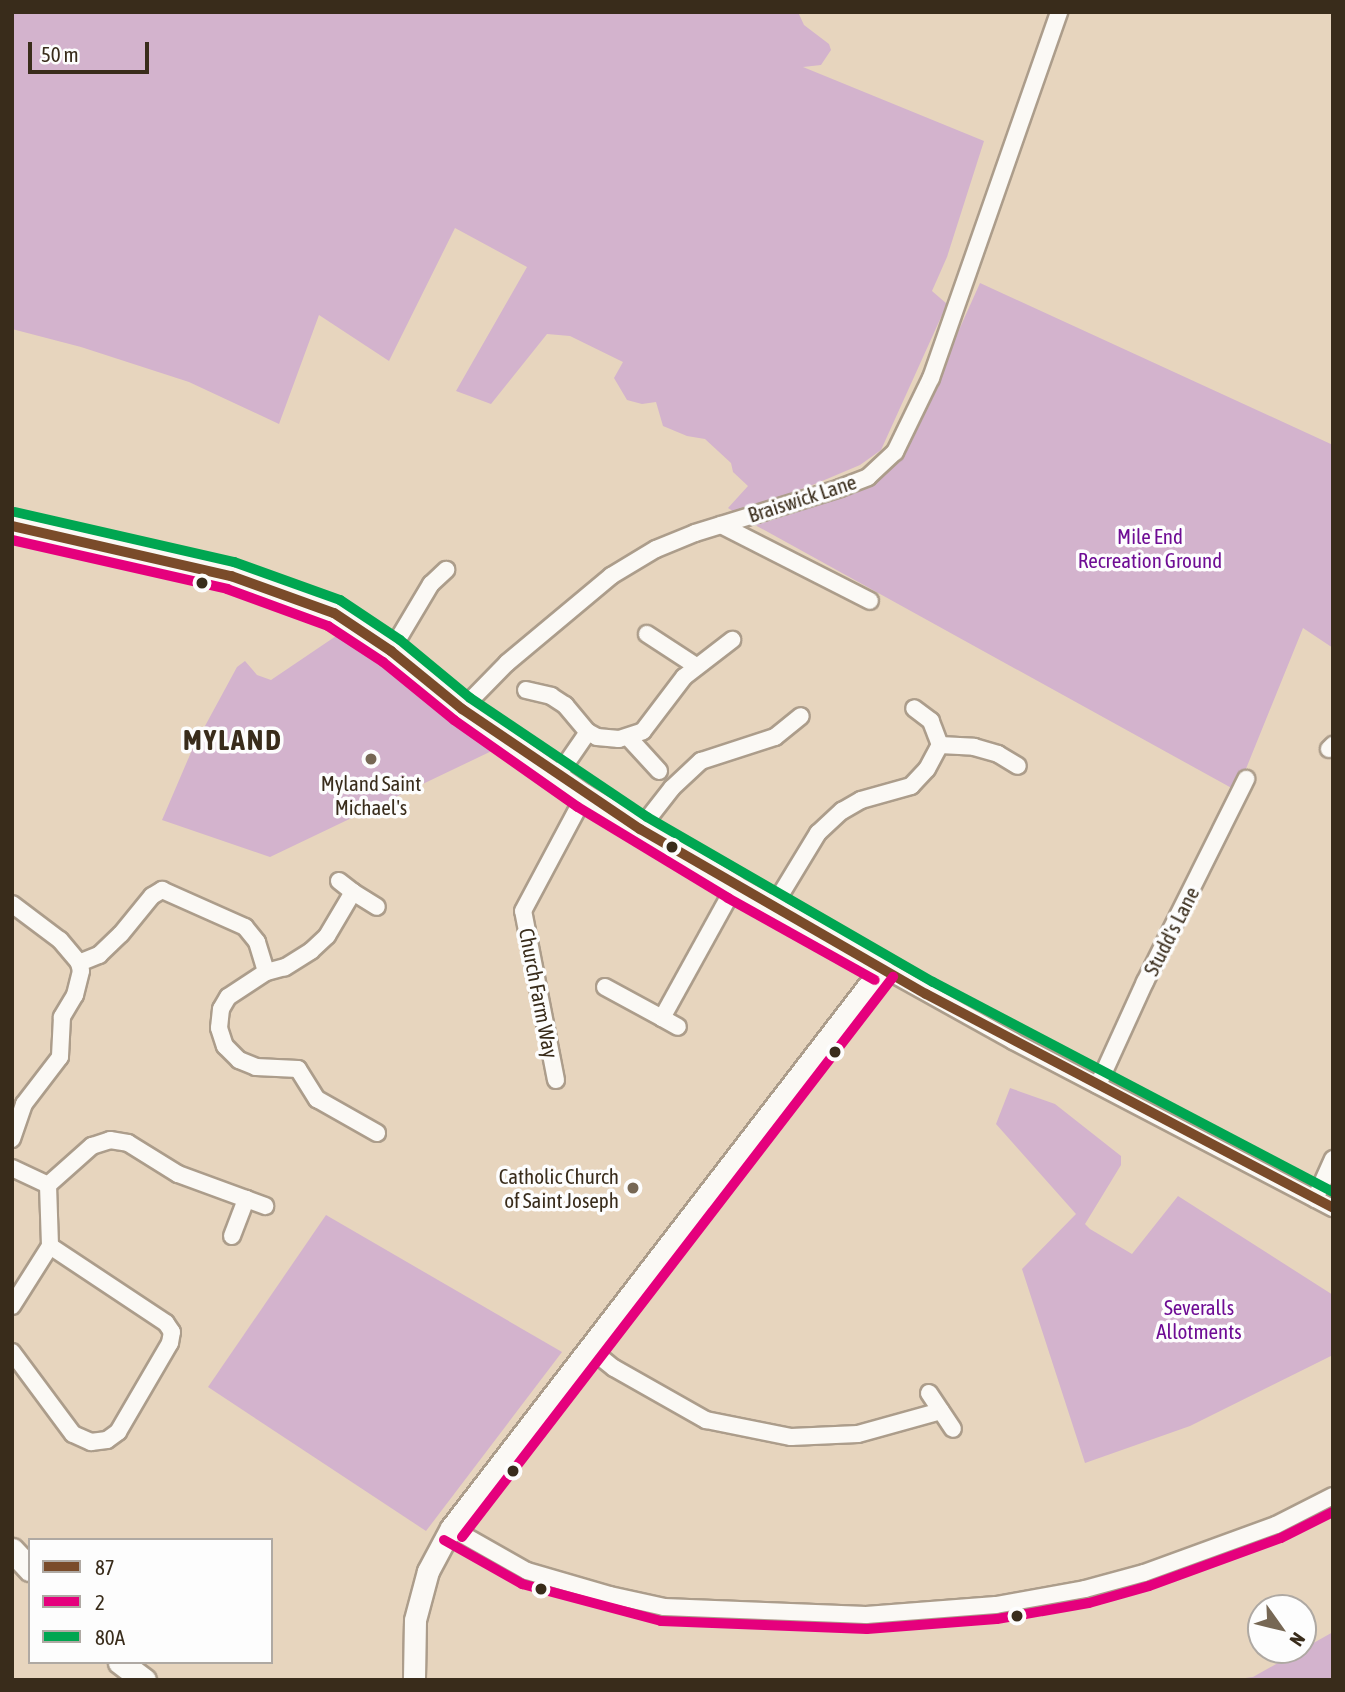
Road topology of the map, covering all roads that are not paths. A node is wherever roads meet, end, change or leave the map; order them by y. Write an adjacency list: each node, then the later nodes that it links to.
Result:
1 (1059, 12): 2 (street, Braiswick Lane)
2 (722, 525): 5 (street); 12 (street, Braiswick Lane)
3 (12, 526): 8 (street)
4 (446, 570): 8 (street)
5 (870, 601)
6 (647, 634): 9 (street)
7 (732, 640): 9 (street)
8 (391, 651): 12 (street)
9 (696, 666): 15 (street)
10 (526, 690): 14 (street)
11 (914, 708): 16 (street)
12 (462, 709): 19 (street)
13 (801, 716): 22 (street)
14 (588, 732): 15 (street); 19 (street)
15 (628, 737): 18 (street)
16 (940, 745): 17 (street); 27 (street)
17 (1018, 766)
18 (659, 771)
19 (559, 774): 21 (street)
20 (1246, 779): 36 (street, Studd's Lane)
21 (586, 795): 22 (street); 35 (street, Church Farm Way)
22 (640, 830): 24 (street)
23 (339, 881): 25 (street)
24 (735, 886): 27 (street); 33 (street)
25 (353, 892): 28 (street); 31 (street)
26 (12, 904): 29 (street)
27 (773, 907): 30 (street)
28 (377, 908)
29 (79, 963): 31 (street); 38 (street)
30 (882, 968): 36 (street); 49 (street)
31 (266, 972): 37 (street)
32 (605, 987): 33 (street)
33 (662, 1018): 34 (street)
34 (678, 1027)
35 (556, 1080)
36 (1098, 1084): 43 (street)
37 (377, 1133)
38 (12, 1139)
39 (1333, 1159): 43 (street)
40 (12, 1168): 41 (street)
41 (48, 1185): 42 (street); 47 (street)
42 (246, 1199): 44 (street); 46 (street)
43 (1315, 1199): 45 (street)
44 (265, 1206)
45 (1333, 1208)
46 (232, 1236)
47 (50, 1246): 48 (street); 50 (street)
48 (12, 1306)
49 (589, 1348): 52 (street); 55 (street)
50 (12, 1352)
51 (929, 1393): 52 (street)
52 (941, 1411): 53 (street)
53 (953, 1429)
54 (1333, 1496): 55 (street)
55 (451, 1528): 60 (street)
56 (12, 1550): 57 (main road)
57 (28, 1567)
58 (123, 1664): 59 (main road)
59 (144, 1680)
60 (414, 1680)

